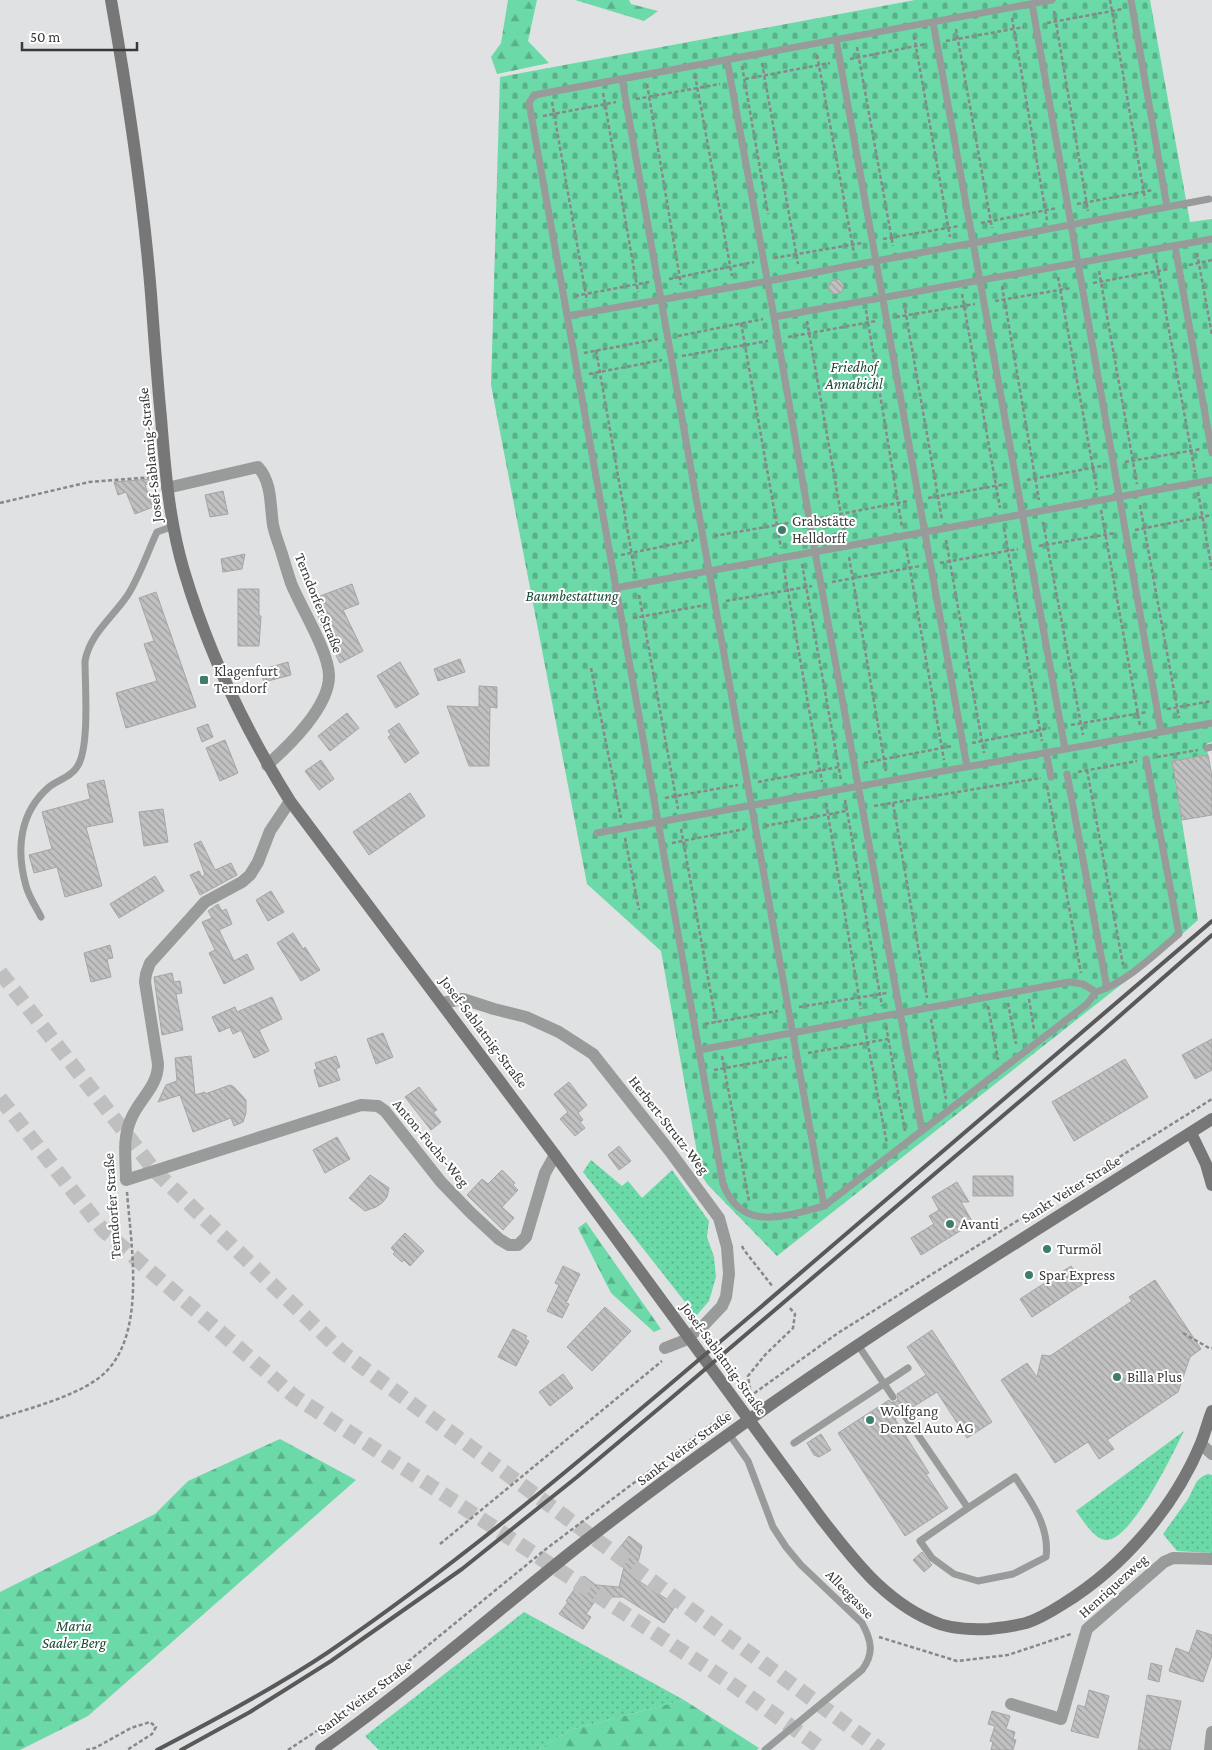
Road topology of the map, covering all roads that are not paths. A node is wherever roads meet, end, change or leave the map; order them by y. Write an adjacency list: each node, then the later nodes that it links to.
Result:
1 (111, 0): 25 (main road, Josef-Sablatnig-Straße)
2 (1052, 0): 4 (lane)
3 (1131, 0): 10 (lane)
4 (1032, 4): 5 (lane); 11 (lane)
5 (933, 22): 6 (lane); 13 (lane)
6 (836, 39): 7 (lane); 15 (lane)
7 (727, 60): 8 (lane); 17 (lane)
8 (622, 79): 20 (lane); 21 (lane)
9 (1209, 200): 10 (lane)
10 (1167, 207): 11 (lane)
11 (1071, 225): 13 (lane); 16 (lane)
12 (1212, 239): 14 (lane)
13 (973, 242): 15 (lane); 18 (lane)
14 (1176, 246): 16 (lane); 23 (lane)
15 (876, 260): 17 (lane); 19 (lane)
16 (1078, 262): 18 (lane); 26 (lane)
17 (768, 281): 20 (lane); 22 (lane)
18 (980, 281): 19 (lane); 27 (lane)
19 (883, 298): 22 (lane); 29 (lane)
20 (662, 300): 21 (lane); 31 (lane)
21 (567, 316): 32 (lane)
22 (774, 317): 30 (lane)
23 (1212, 453)
24 (1212, 480): 26 (lane)
25 (166, 482): 28 (main road, Josef-Sablatnig-Straße); 38 (street, Terndorfer Straße)
26 (1119, 496): 27 (lane); 34 (lane)
27 (1022, 514): 29 (lane); 35 (lane)
28 (174, 526): 38 (main road, Josef-Sablatnig-Straße); 47 (lane)
29 (924, 532): 30 (lane); 39 (lane)
30 (815, 552): 31 (lane); 42 (lane)
31 (709, 572): 32 (lane); 44 (lane)
32 (615, 588): 45 (lane)
33 (1212, 723): 34 (lane)
34 (1161, 732): 35 (lane)
35 (1065, 749): 36 (lane)
36 (1046, 752): 39 (lane); 41 (lane)
37 (1146, 759): 48 (lane)
38 (267, 765): 43 (main road, Josef-Sablatnig-Straße)
39 (967, 767): 42 (lane)
40 (1067, 774): 48 (lane)
41 (1051, 777)
42 (858, 787): 44 (lane); 51 (lane)
43 (290, 801): 50 (main road, Josef-Sablatnig-Straße); 58 (street, Terndorfer Straße)
44 (752, 806): 45 (lane); 52 (lane)
45 (659, 822): 46 (lane); 53 (lane)
46 (597, 833)
47 (41, 918)
48 (1107, 988): 49 (lane)
49 (1096, 992): 51 (lane); 55 (lane)
50 (442, 1003): 57 (main road, Josef-Sablatnig-Straße); 62 (street, Herbert-Strutz-Weg)
51 (900, 1013): 52 (lane); 55 (lane)
52 (792, 1032): 53 (lane); 60 (lane)
53 (699, 1050): 60 (lane)
54 (1212, 1119): 56 (main road, Sankt Veiter Straße)
55 (922, 1131): 60 (lane)
56 (1191, 1132): 59 (main road); 61 (main road, Sankt Veiter Straße)
57 (555, 1155): 58 (street, Anton-Fuchs-Weg); 70 (main road, Josef-Sablatnig-Straße)
58 (126, 1180)
59 (1212, 1185)
60 (824, 1206)
61 (858, 1344): 64 (lane); 68 (main road, Sankt Veiter Straße)
62 (665, 1348)
63 (908, 1368): 64 (lane)
64 (884, 1383): 65 (lane); 69 (lane)
65 (893, 1397)
66 (1212, 1411): 70 (main road, Josef-Sablatnig-Straße)
67 (903, 1413): 72 (lane)
68 (729, 1434): 76 (main road, Sankt Veiter Straße); 77 (lane, Alleegasse)
69 (794, 1443)
70 (1201, 1444): 71 (street)
71 (1212, 1454)
72 (968, 1508): 72 (lane)
73 (1212, 1559): 74 (street, Henriquezweg)
74 (1011, 1704)
75 (1212, 1732): 78 (street)
76 (321, 1750)
77 (765, 1750)
78 (1210, 1750)

